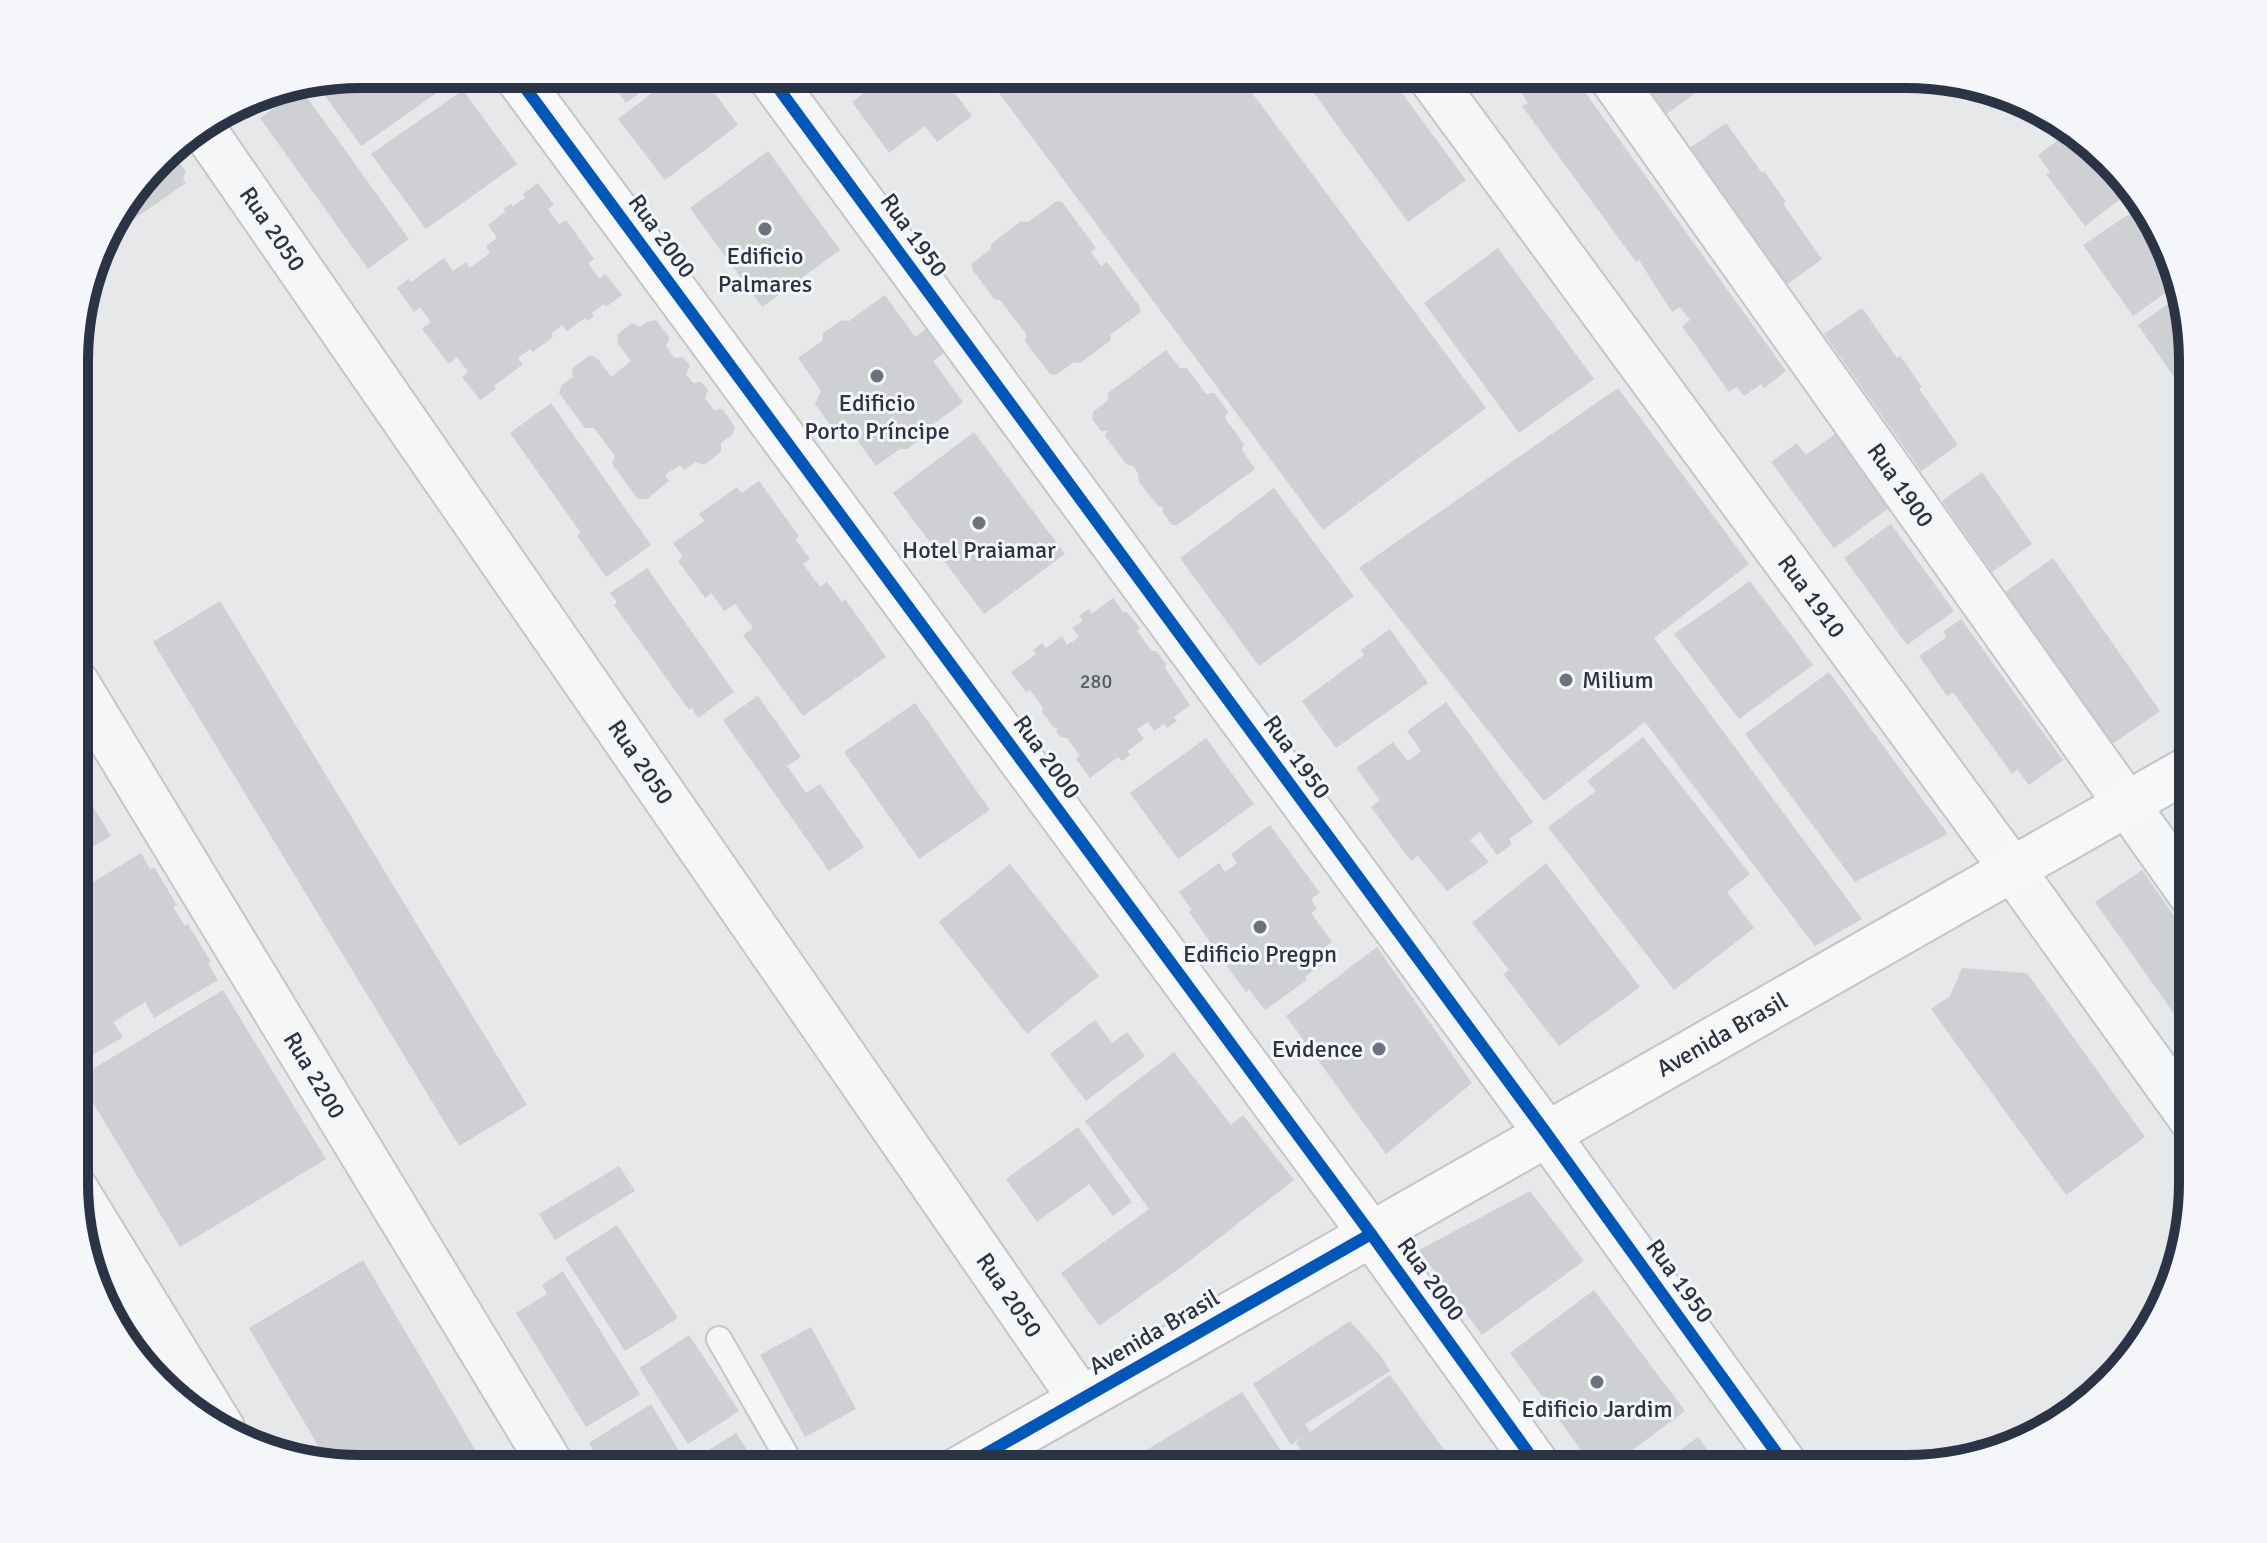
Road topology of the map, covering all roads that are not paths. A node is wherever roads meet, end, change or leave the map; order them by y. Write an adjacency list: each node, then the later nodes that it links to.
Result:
1 (1439, 88): 9 (street, Rua 1910)
2 (1619, 88): 8 (street, Rua 1900)
3 (526, 89): 14 (main road, Rua 2000)
4 (779, 89): 12 (street, Rua 1950)
5 (208, 136): 16 (street, Rua 2050)
6 (88, 702): 20 (street, Rua 2200)
7 (2178, 775): 8 (main road, Avenida Brasil)
8 (2128, 804): 9 (main road, Avenida Brasil); 10 (street, Rua 1900)
9 (2012, 869): 11 (street, Rua 1910); 12 (main road, Avenida Brasil)
10 (2178, 876)
11 (2178, 1100)
12 (1547, 1134): 14 (main road, Avenida Brasil); 19 (street, Rua 1950)
13 (90, 1212): 17 (street)
14 (1371, 1234): 16 (main road, Avenida Brasil); 18 (main road, Rua 2000)
15 (719, 1339): 21 (lane)
16 (1081, 1399): 22 (main road, Avenida Brasil)
17 (211, 1409)
18 (1529, 1454)
19 (1777, 1454)
20 (545, 1455)
21 (786, 1455)
22 (984, 1455)

